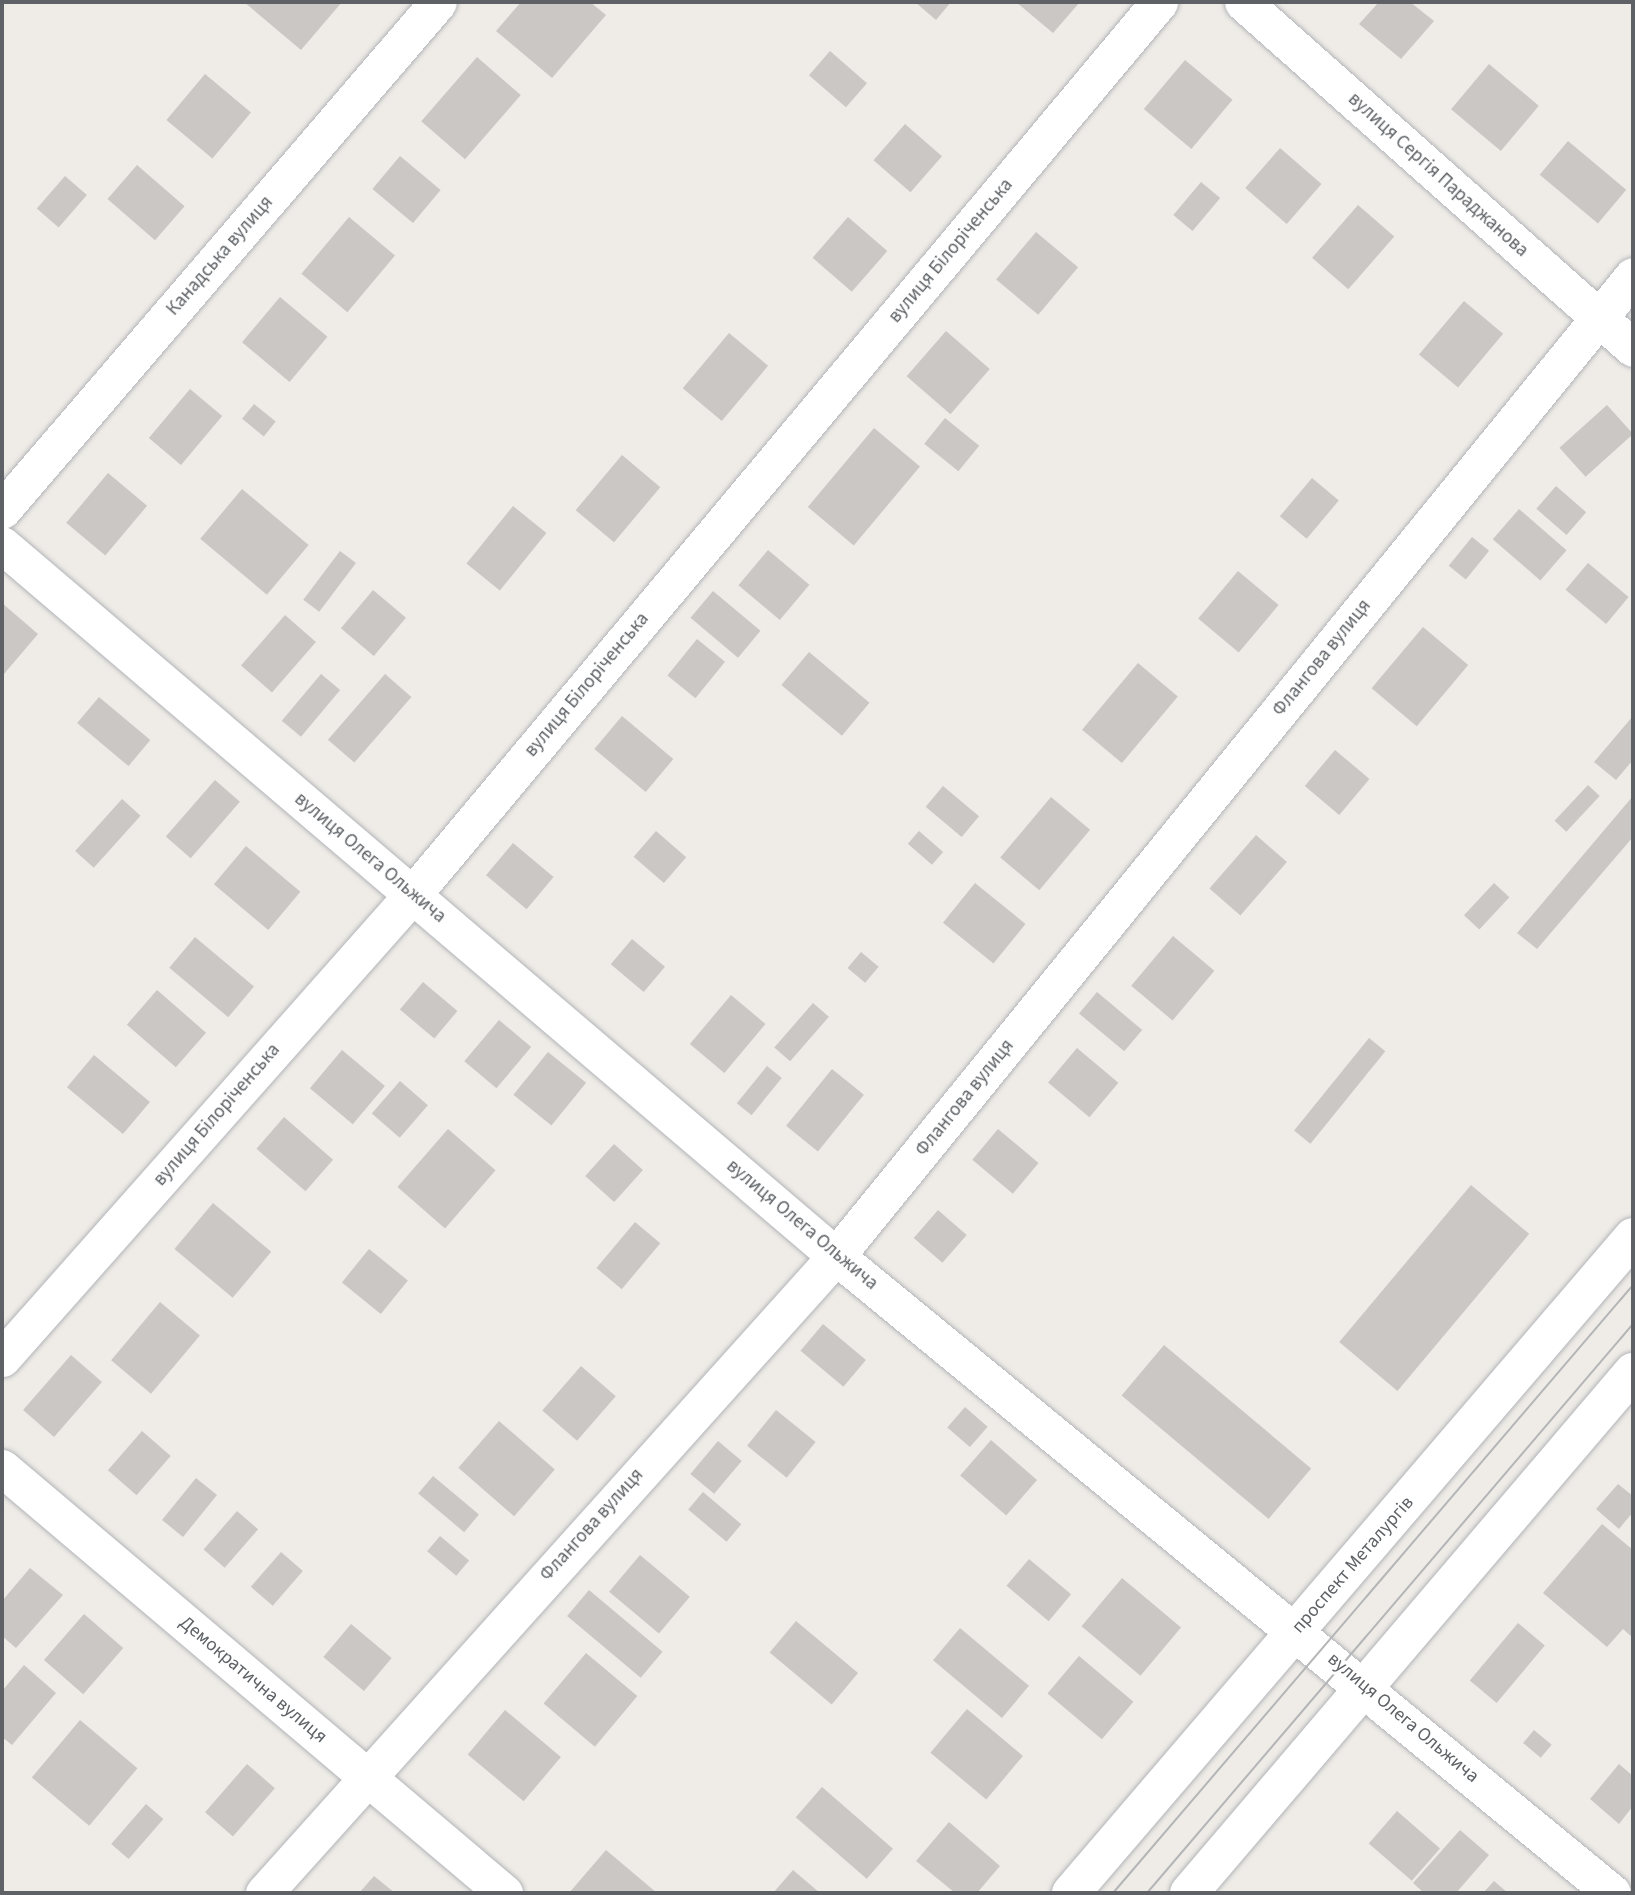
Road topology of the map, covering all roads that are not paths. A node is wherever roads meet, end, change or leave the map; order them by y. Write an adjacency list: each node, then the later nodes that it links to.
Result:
1 (438, 2): 7 (street, Канадська вулиця)
2 (1159, 2): 9 (street, вулиця Білоріченська)
3 (1243, 2): 5 (street, вулиця Сергія Параджанова)
4 (1633, 275): 5 (street, Флангова вулиця)
5 (1599, 317): 6 (street, вулиця Сергія Параджанова); 11 (street, Флангова вулиця)
6 (1633, 348)
7 (2, 510)
8 (2, 545): 9 (street, вулиця Олега Ольжича)
9 (413, 894): 11 (street, вулиця Олега Ольжича); 12 (street, вулиця Білоріченська)
10 (1633, 1237): 15 (main road, проспект Металургів)
11 (836, 1256): 15 (street, вулиця Олега Ольжича); 17 (street, Флангова вулиця)
12 (2, 1358)
13 (1633, 1373): 16 (main road)
14 (2, 1468): 17 (street, Демократична вулиця)
15 (1298, 1629): 16 (street, вулиця Олега Ольжича); 20 (main road, проспект Металургів)
16 (1365, 1687): 21 (main road); 22 (street, вулиця Олега Ольжича)
17 (365, 1775): 18 (street, Флангова вулиця); 19 (street, Демократична вулиця)
18 (264, 1893)
19 (504, 1893)
20 (1071, 1893)
21 (1189, 1893)
22 (1612, 1893)

